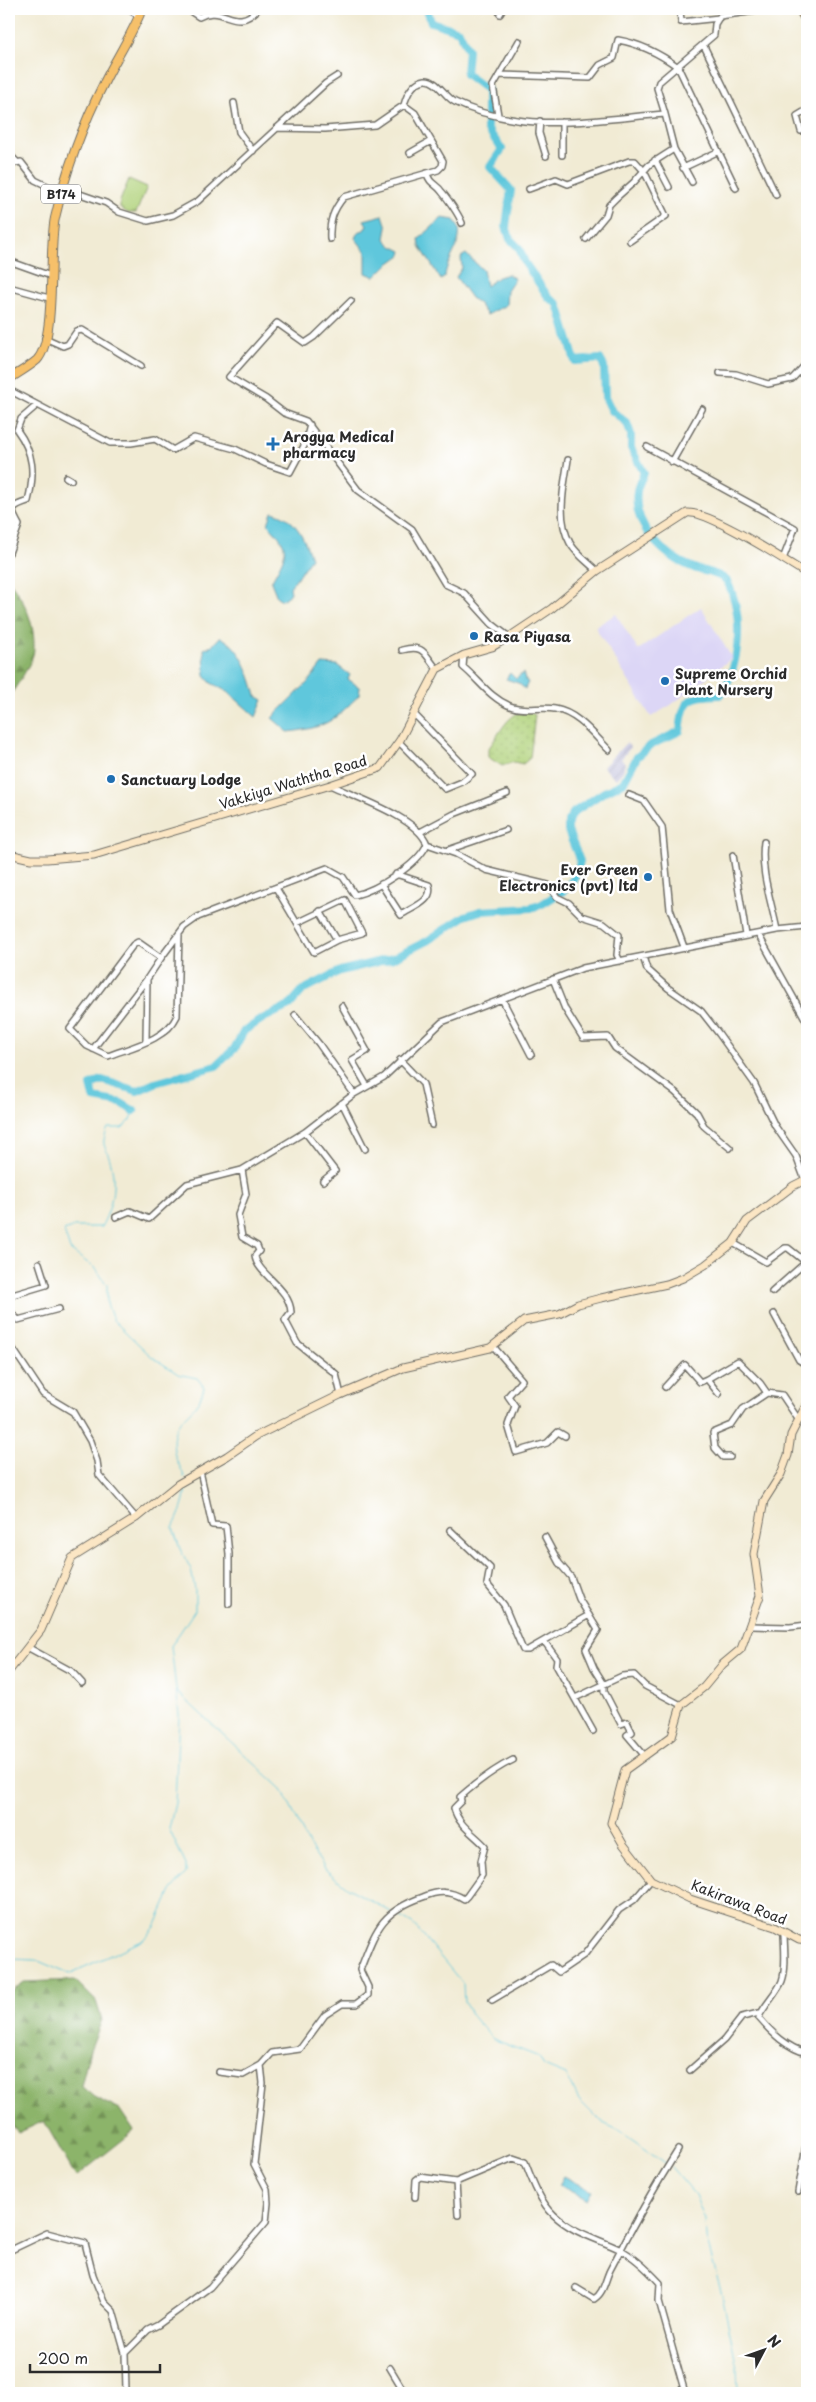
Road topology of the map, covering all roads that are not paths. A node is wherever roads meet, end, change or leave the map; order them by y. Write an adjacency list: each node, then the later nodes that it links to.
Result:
1 (128, 9): 8 (street)
2 (187, 9): 3 (street)
3 (258, 9)
4 (503, 9): 9 (street)
5 (680, 9): 10 (street)
6 (770, 9): 10 (street)
7 (799, 9): 11 (main road)
8 (140, 12): 44 (main road, B174)
9 (500, 14)
10 (719, 18): 13 (street)
11 (807, 22)
12 (519, 41): 15 (street)
13 (704, 46): 14 (street); 45 (street)
14 (678, 67): 15 (street); 20 (street); 29 (street)
15 (500, 75): 21 (street)
16 (337, 76): 24 (street)
17 (234, 103): 28 (street)
18 (404, 105): 21 (street); 24 (street); 26 (street)
19 (807, 110): 25 (street)
20 (666, 114): 23 (street); 27 (street)
21 (495, 115): 22 (street)
22 (540, 121): 23 (street); 33 (street)
23 (562, 122): 32 (street)
24 (277, 128): 28 (street)
25 (802, 131)
26 (431, 141): 30 (street); 39 (street)
27 (674, 149): 34 (street); 37 (street)
28 (253, 151): 44 (street)
29 (717, 152): 37 (street); 42 (street)
30 (410, 153)
31 (9, 154): 35 (street)
32 (562, 155)
33 (546, 156)
34 (655, 160): 38 (street); 41 (street)
35 (16, 161): 36 (street); 44 (street)
36 (9, 164)
37 (683, 168): 40 (street)
38 (644, 171): 43 (street); 48 (street); 49 (street)
39 (427, 173): 46 (street); 47 (street)
40 (692, 182)
41 (669, 187)
42 (736, 188)
43 (529, 189)
44 (62, 190): 51 (main road, B174)
45 (776, 194)
46 (462, 223)
47 (330, 238)
48 (586, 240)
49 (630, 241)
50 (9, 261): 51 (street)
51 (51, 276): 53 (main road, B174)
52 (9, 287): 53 (street)
53 (49, 298): 55 (main road, B174)
54 (350, 301): 63 (street)
55 (45, 338): 57 (street); 59 (main road, B174)
56 (807, 364): 58 (street)
57 (140, 366)
58 (720, 373)
59 (9, 379)
60 (9, 390): 61 (street)
61 (36, 406): 63 (street); 67 (street)
62 (702, 409): 66 (street)
63 (310, 425): 71 (street)
64 (647, 447): 66 (street)
65 (568, 460): 69 (street)
66 (672, 462): 68 (street)
67 (9, 553)
68 (783, 559): 69 (street); 70 (street)
69 (597, 571): 71 (street)
70 (807, 574)
71 (509, 637): 73 (street)
72 (402, 650): 74 (street)
73 (464, 655): 74 (street); 77 (street)
74 (438, 669): 75 (street, Vakkiya Waththa Road)
75 (414, 714): 76 (street, Vakkiya Waththa Road); 76 (street)
76 (399, 742): 78 (street, Vakkiya Waththa Road)
77 (609, 750)
78 (330, 786): 82 (street); 86 (street, Vakkiya Waththa Road)
79 (507, 793): 82 (street)
80 (628, 795): 101 (street)
81 (506, 830): 85 (street)
82 (420, 832): 84 (street)
83 (764, 842): 96 (street)
84 (427, 844): 85 (street); 88 (street)
85 (448, 850): 104 (street)
86 (9, 854)
87 (733, 855): 99 (street)
88 (396, 874): 89 (street); 89 (street)
89 (381, 884): 91 (street)
90 (276, 888): 91 (street); 94 (street); 97 (street)
91 (355, 894): 92 (street)
92 (345, 900): 93 (street); 100 (street)
93 (320, 911): 94 (street); 100 (street)
94 (297, 923): 100 (street)
95 (807, 927): 96 (street)
96 (776, 930): 98 (street)
97 (179, 934): 103 (street); 111 (street)
98 (758, 934): 99 (street); 110 (street)
99 (746, 935): 101 (street)
100 (337, 940)
101 (684, 947): 102 (street)
102 (643, 957): 104 (street); 123 (street)
103 (161, 958): 105 (street); 112 (street)
104 (620, 961): 106 (street)
105 (147, 979): 111 (street); 112 (street)
106 (553, 979): 107 (street); 120 (street)
107 (502, 999): 113 (street); 114 (street)
108 (342, 1006): 115 (street)
109 (295, 1015): 116 (street)
110 (807, 1022)
111 (146, 1040): 112 (street)
112 (93, 1048)
113 (531, 1055)
114 (400, 1060): 115 (street); 118 (street)
115 (367, 1086): 116 (street)
116 (354, 1094): 117 (street)
117 (342, 1103): 119 (street); 121 (street)
118 (432, 1125)
119 (305, 1132): 122 (street); 124 (street)
120 (730, 1148)
121 (364, 1149)
122 (242, 1170): 125 (street); 140 (street)
123 (806, 1179): 126 (street)
124 (323, 1180)
125 (116, 1217)
126 (733, 1243): 128 (street); 135 (street)
127 (39, 1263): 130 (street)
128 (807, 1263): 129 (street)
129 (772, 1292)
130 (9, 1296)
131 (59, 1308): 132 (street)
132 (9, 1309)
133 (774, 1314): 136 (street)
134 (9, 1343): 147 (street)
135 (493, 1346): 140 (street); 144 (street)
136 (807, 1365)
137 (707, 1379): 138 (street); 139 (street); 141 (street)
138 (664, 1387)
139 (767, 1393): 143 (street); 145 (street)
140 (341, 1394): 146 (street)
141 (719, 1394)
142 (807, 1403): 143 (street)
143 (798, 1419): 153 (street)
144 (565, 1436)
145 (730, 1457)
146 (200, 1471): 147 (street); 150 (street)
147 (136, 1518): 155 (street)
148 (450, 1530): 154 (street)
149 (545, 1537): 151 (street)
150 (229, 1604)
151 (589, 1615): 154 (street); 158 (street)
152 (807, 1625): 153 (street)
153 (750, 1626): 160 (street)
154 (544, 1641): 159 (street)
155 (29, 1648): 156 (street); 157 (street)
156 (9, 1670)
157 (82, 1683)
158 (604, 1684): 159 (street); 160 (street); 162 (street)
159 (575, 1698): 161 (street)
160 (681, 1705): 162 (street, Kakirawa Road)
161 (594, 1731)
162 (644, 1755): 164 (street, Kakirawa Road)
163 (513, 1760): 170 (street)
164 (651, 1880): 165 (street, Kakirawa Road); 167 (street)
165 (784, 1932): 166 (street, Kakirawa Road); 168 (street)
166 (807, 1941)
167 (492, 2000)
168 (759, 2013): 169 (street); 171 (street)
169 (807, 2053)
170 (261, 2064): 172 (street); 182 (street)
171 (690, 2070)
172 (219, 2072)
173 (807, 2140): 176 (street)
174 (678, 2150): 179 (street)
175 (456, 2182): 177 (street); 178 (street); 179 (street)
176 (798, 2192)
177 (415, 2197)
178 (458, 2215)
179 (621, 2250): 181 (street); 186 (street)
180 (9, 2251): 182 (street)
181 (576, 2288)
182 (125, 2353): 184 (street)
183 (390, 2368): 185 (street)
184 (123, 2393)
185 (405, 2393)
186 (685, 2393)

